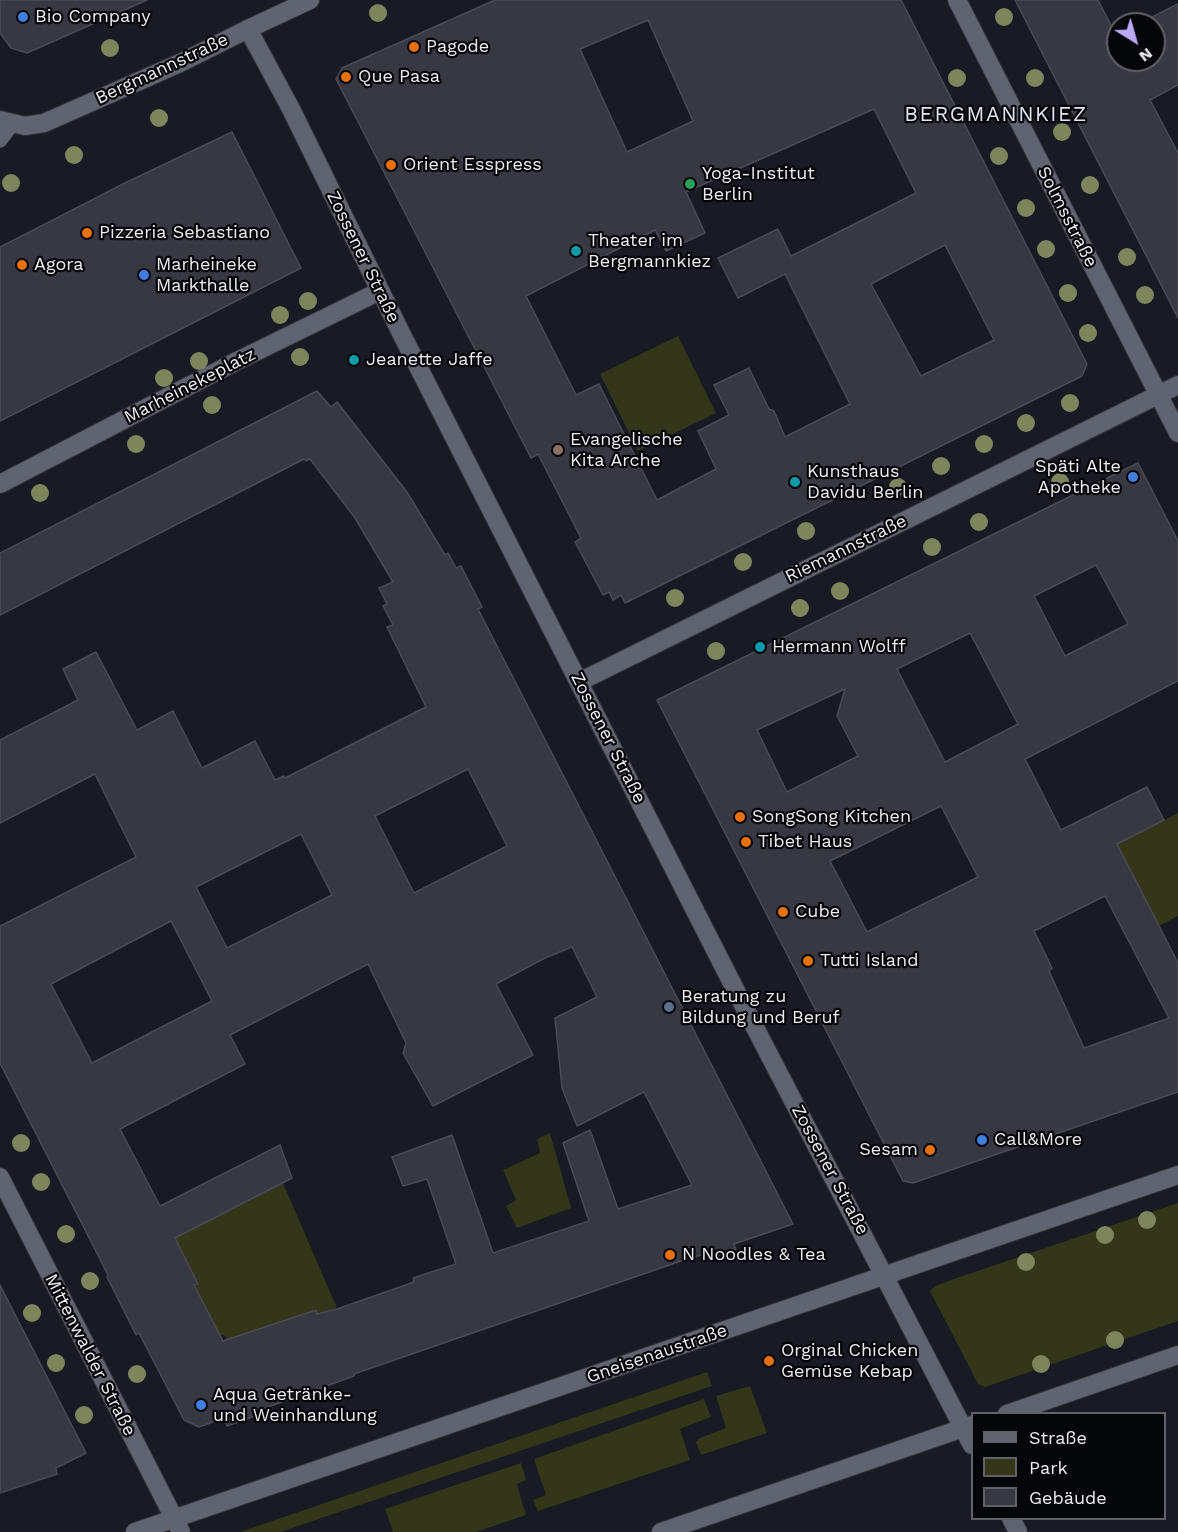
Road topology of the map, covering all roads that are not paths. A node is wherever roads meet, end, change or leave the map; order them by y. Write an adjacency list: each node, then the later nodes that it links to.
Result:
1 (310, 0): 3 (street, Bergmannstraße)
2 (957, 0): 8 (street, Solmsstraße)
3 (248, 29): 4 (street, Bergmannstraße); 6 (street, Zossener Straße)
4 (6, 122): 5 (lane, Bergmannstraße)
5 (0, 140)
6 (380, 291): 10 (street, Marheinekeplatz); 11 (street, Zossener Straße)
7 (1178, 385): 8 (street, Riemannstraße)
8 (1158, 395): 9 (street, Solmsstraße); 11 (street, Riemannstraße)
9 (1178, 433)
10 (0, 484)
11 (579, 681): 14 (street, Zossener Straße)
12 (1178, 1175): 14 (street, Gneisenaustraße)
13 (0, 1177): 18 (street, Mittenwalder Straße)
14 (885, 1275): 17 (street, Zossener Straße); 18 (street, Gneisenaustraße)
15 (1178, 1355): 16 (street)
16 (1010, 1412)
17 (968, 1426): 20 (street)
18 (178, 1525): 19 (street, Gneisenaustraße)
19 (135, 1532)
20 (661, 1532)

